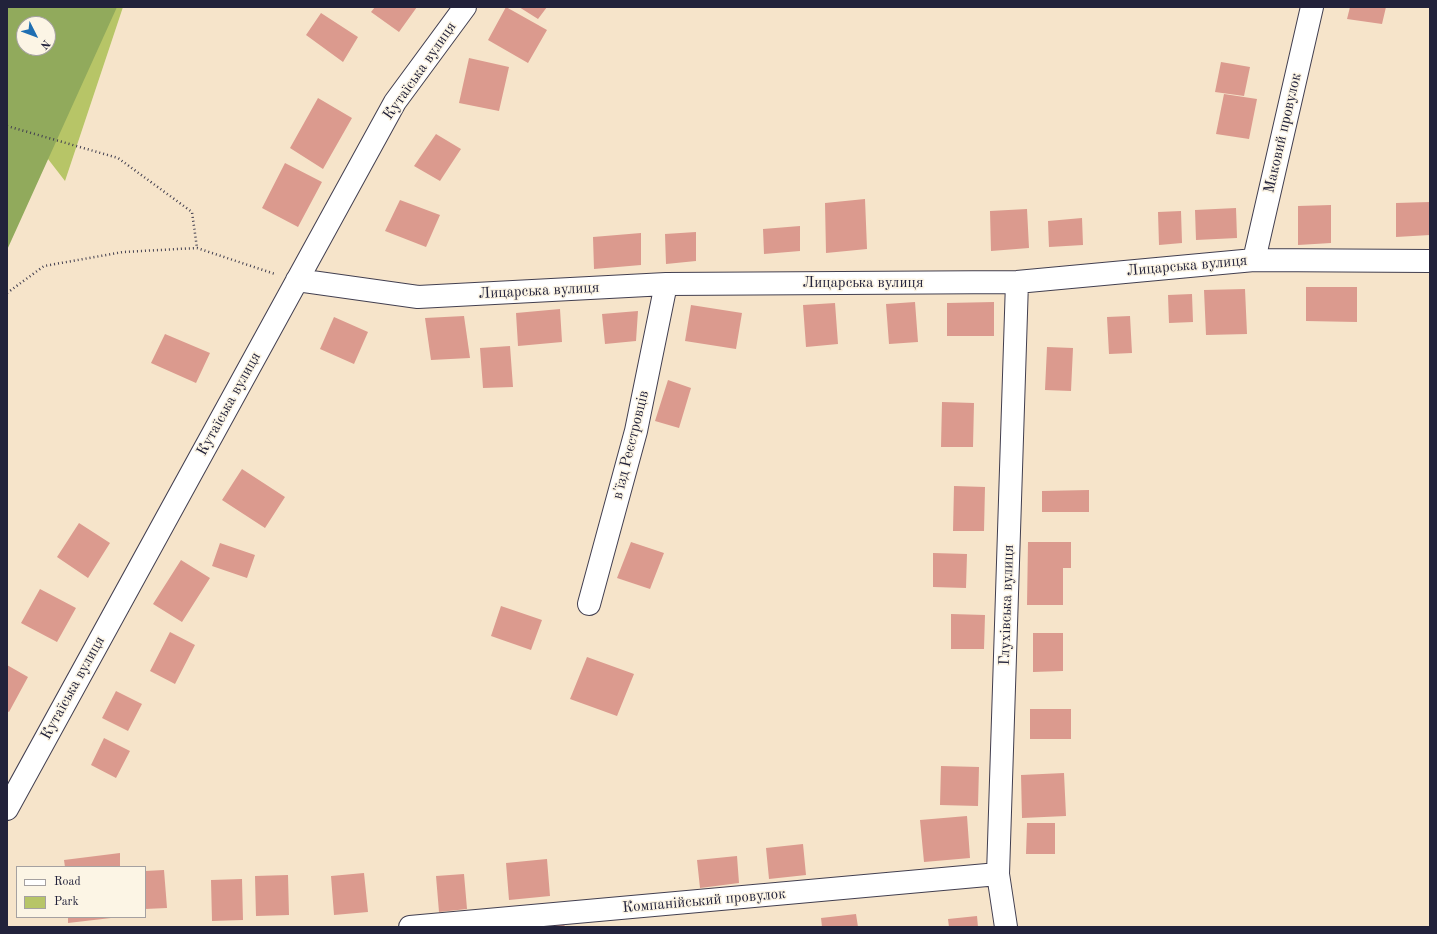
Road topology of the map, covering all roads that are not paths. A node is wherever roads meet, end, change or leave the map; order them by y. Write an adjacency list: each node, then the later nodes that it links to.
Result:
1 (465, 7): 5 (street, Кутаїська вулиця)
2 (1312, 7): 3 (street, Маковий провулок)
3 (1254, 260): 4 (street, Лицарська вулиця); 6 (street, Лицарська вулиця)
4 (1430, 261)
5 (297, 280): 7 (street, Лицарська вулиця); 9 (street, Кутаїська вулиця)
6 (1017, 282): 7 (street, Лицарська вулиця); 10 (street, Глухівська вулиця)
7 (666, 284): 8 (street, в'їзд Реєстровців)
8 (589, 604)
9 (7, 809)
10 (998, 874): 11 (street, Компанійський провулок); 12 (street, Глухівська вулиця)
11 (410, 927)
12 (1006, 927)

